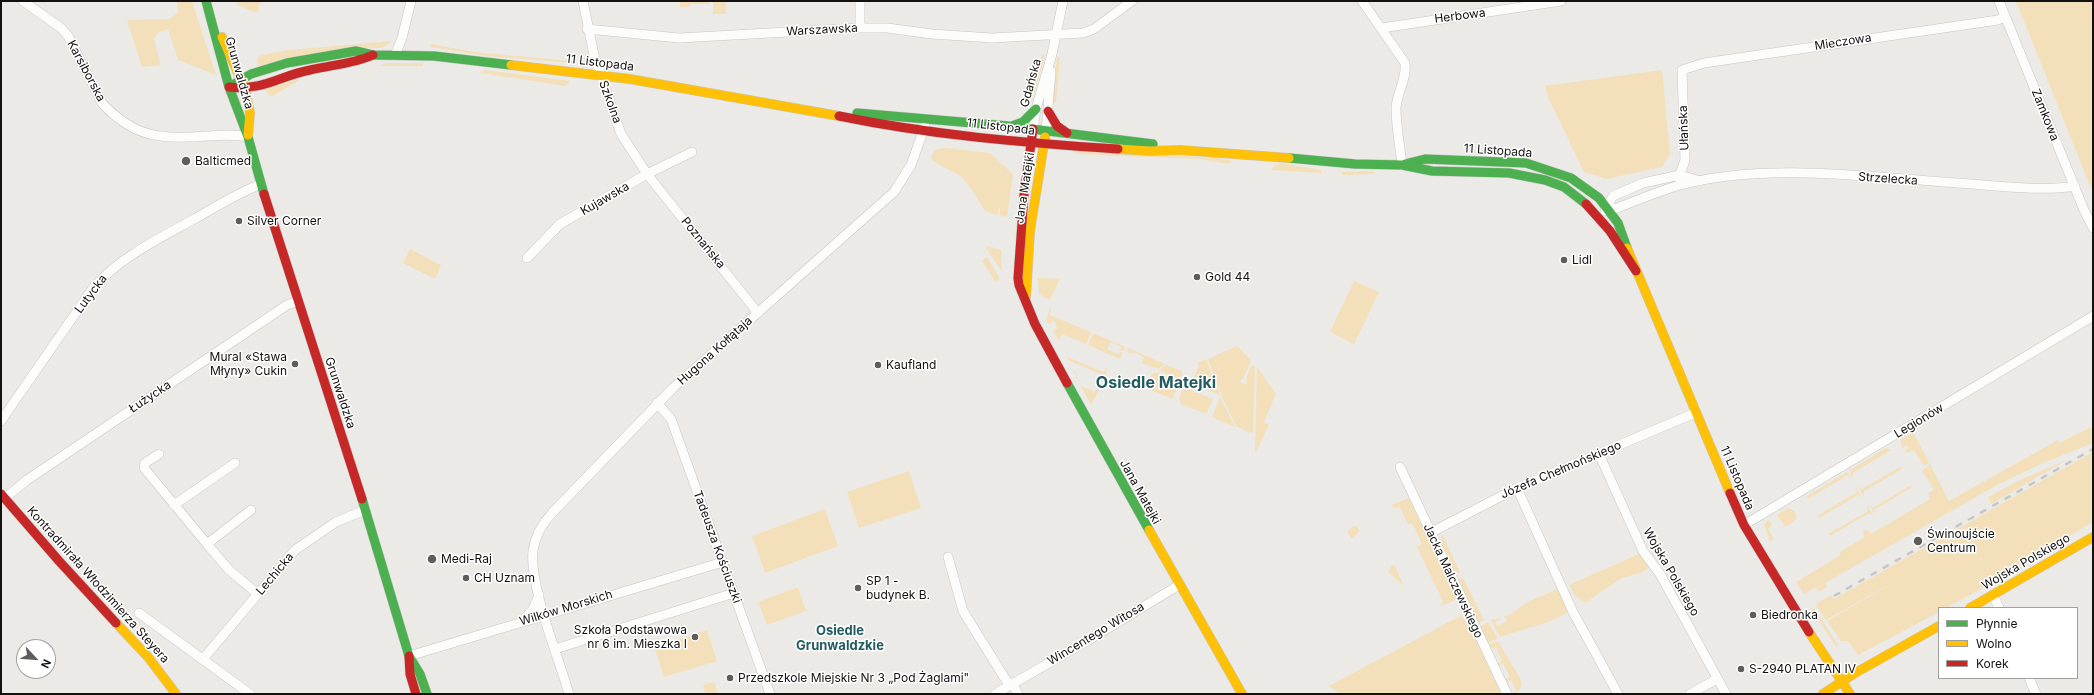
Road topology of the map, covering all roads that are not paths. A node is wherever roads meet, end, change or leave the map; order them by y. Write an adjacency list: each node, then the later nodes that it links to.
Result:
1 (23, 1): 38 (street, Karsiborska)
2 (206, 1): 11 (street, Grunwaldzka)
3 (411, 1): 19 (street)
4 (583, 1): 15 (street, Szkolna)
5 (860, 1): 13 (street)
6 (1063, 1): 16 (street, Gdańska)
7 (1132, 1): 16 (street, Warszawska)
8 (1362, 1): 14 (street)
9 (1561, 1): 14 (street, Herbowa)
10 (1999, 1): 12 (street, Zamkowa)
11 (210, 15): 24 (street, Grunwaldzka); 26 (street, Grunwaldzka)
12 (2004, 16): 22 (street, Mieczowa); 53 (street, Zamkowa)
13 (860, 28): 15 (street, Warszawska); 16 (street, Warszawska)
14 (1382, 28): 47 (street)
15 (588, 29): 23 (street, Szkolna)
16 (1056, 35): 17 (street, Gdańska)
17 (1052, 54): 28 (street, Gdańska); 29 (street, Gdańska)
18 (373, 55): 19 (street, 11 Listopada); 20 (street, 11 Listopada); 21 (street, 11 Listopada)
19 (395, 55): 23 (street, 11 Listopada)
20 (306, 59): 21 (street); 24 (street, 11 Listopada)
21 (308, 70): 25 (street, 11 Listopada)
22 (1682, 70): 49 (street, Ułańska)
23 (600, 75): 30 (street, 11 Listopada); 48 (street, Szkolna)
24 (242, 79): 26 (street, 11 Listopada); 27 (street, Grunwaldzka)
25 (260, 86): 27 (street, 11 Listopada); 31 (street)
26 (229, 87): 27 (street, 11 Listopada); 38 (street, Grunwaldzka)
27 (245, 89): 31 (street, Grunwaldzka)
28 (1036, 110): 33 (street); 34 (street, Gdańska)
29 (1048, 111): 36 (street, Gdańska); 37 (street)
30 (821, 112): 32 (street, 11 Listopada); 35 (street, 11 Listopada)
31 (250, 113): 38 (street, Grunwaldzka)
32 (926, 120): 33 (street, 11 Listopada); 35 (street, Hugona Kołłątaja)
33 (1008, 126): 34 (street, 11 Listopada)
34 (1033, 129): 36 (street, 11 Listopada); 40 (street, Gdańska)
35 (924, 130): 39 (street, 11 Listopada); 65 (street, Hugona Kołłątaja)
36 (1046, 131): 37 (street, 11 Listopada); 41 (street, Jana Matejki)
37 (1067, 133): 43 (street, 11 Listopada)
38 (248, 137): 51 (street, Grunwaldzka)
39 (1006, 140): 40 (street, 11 Listopada); 45 (street)
40 (1031, 143): 41 (street, 11 Listopada); 45 (street, Jana Matejki)
41 (1044, 144): 42 (street, 11 Listopada); 46 (street, Jana Matejki)
42 (1066, 146): 43 (street, 11 Listopada); 46 (street)
43 (1180, 150): 47 (street, 11 Listopada)
44 (692, 152): 48 (street, Kujawska)
45 (1028, 163): 63 (street, Jana Matejki)
46 (1041, 165): 63 (street, Jana Matejki)
47 (1402, 165): 54 (street, 11 Listopada); 58 (street, 11 Listopada)
48 (647, 174): 61 (street, Kujawska); 65 (street, Poznańska)
49 (1680, 175): 50 (street, Strzelecka); 52 (street, Ułańska); 55 (street, Strzelecka)
50 (1701, 181): 52 (street, Strzelecka); 53 (street, Strzelecka)
51 (260, 184): 64 (street, Grunwaldzka); 69 (street, Lutycka)
52 (1680, 185): 56 (street, Strzelecka)
53 (2075, 186): 60 (street, Zamkowa)
54 (1592, 191): 55 (street, Strzelecka); 57 (street, 11 Listopada)
55 (1618, 193): 57 (street)
56 (1630, 203): 57 (street, Strzelecka); 59 (street)
57 (1607, 208): 58 (street); 59 (street, 11 Listopada)
58 (1598, 216): 62 (street, 11 Listopada)
59 (1619, 225): 62 (street, 11 Listopada)
60 (2093, 228)
61 (526, 258)
62 (1636, 271): 68 (street, 11 Listopada)
63 (1026, 298): 85 (street, Jana Matejki)
64 (298, 301): 75 (street, Łużycka); 78 (street, Grunwaldzka)
65 (758, 313): 67 (street, Hugona Kołłątaja)
66 (2093, 316): 79 (street, Legionów)
67 (658, 404): 84 (street, Tadeusza Kościuszki); 88 (street, Hugona Kołłątaja)
68 (1696, 413): 71 (street, Józefa Chełmońskiego); 79 (street, 11 Listopada)
69 (1, 421)
70 (159, 454): 76 (street)
71 (1599, 454): 74 (street, Józefa Chełmońskiego); 99 (street, Wojska Polskiego)
72 (235, 463): 76 (street)
73 (1400, 467): 80 (street, Jacka Malczewskiego)
74 (1517, 488): 80 (street, Józefa Chełmońskiego); 113 (street)
75 (3, 496): 103 (street, Kontradmirała Włodzimierza Steyera)
76 (174, 505): 82 (street)
77 (251, 510): 82 (street)
78 (365, 510): 86 (street, Lechicka); 97 (street, Grunwaldzka)
79 (1744, 525): 101 (street, 11 Listopada)
80 (1430, 533): 112 (street, Jacka Malczewskiego)
81 (2093, 537): 89 (street, Wojska Polskiego)
82 (207, 544): 86 (street)
83 (948, 557): 102 (street)
84 (723, 562): 87 (street, Tadeusza Kościuszki); 93 (street, Wilków Morskich)
85 (1179, 585): 102 (street, Wincentego Witosa); 111 (street, Jana Matejki)
86 (258, 594): 98 (street, Lechicka)
87 (734, 594): 96 (street); 108 (street, Tadeusza Kościuszki)
88 (539, 595): 93 (street, Hugona Kołłątaja); 94 (street)
89 (1993, 595): 90 (street, Wojska Polskiego); 91 (street)
90 (1972, 607)
91 (1999, 607)
92 (139, 613): 98 (street, Kontradmirała Włodzimierza Steyera)
93 (544, 614): 94 (street, Wilków Morskich); 96 (street, Hugona Kołłątaja)
94 (521, 622): 97 (street, Wilków Morskich)
95 (1938, 627): 101 (street)
96 (556, 649): 107 (street, Hugona Kołłątaja)
97 (409, 656): 105 (street, Grunwaldzka); 106 (street, Grunwaldzka)
98 (204, 659): 104 (street, Kontradmirała Włodzimierza Steyera)
99 (1717, 679): 114 (street); 115 (street, Wojska Polskiego)
100 (2029, 679): 118 (street)
101 (1842, 682): 116 (street); 117 (street, 11 Listopada)
102 (1011, 684): 109 (street, Wincentego Witosa); 110 (street)
103 (176, 694)
104 (250, 694)
105 (416, 694)
106 (427, 694)
107 (570, 694)
108 (770, 694)
109 (995, 694)
110 (1018, 694)
111 (1242, 694)
112 (1507, 694)
113 (1618, 694)
114 (1690, 694)
115 (1726, 694)
116 (1823, 694)
117 (1850, 694)
118 (2036, 694)

